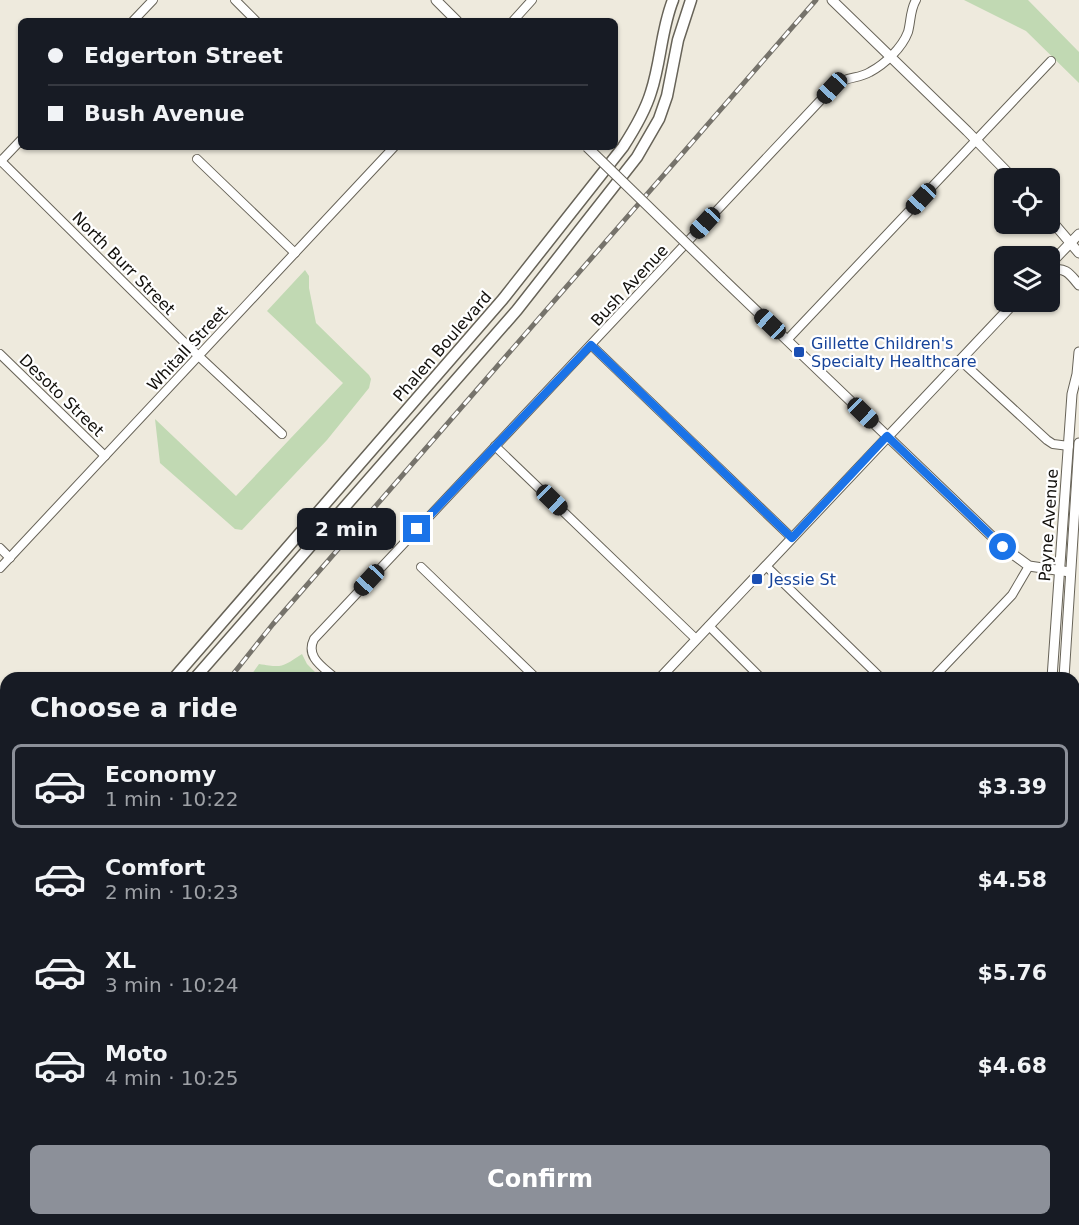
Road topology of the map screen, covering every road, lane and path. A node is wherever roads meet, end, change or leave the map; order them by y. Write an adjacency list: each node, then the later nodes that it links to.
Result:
1 (153, 0): 9 (street)
2 (235, 0): 10 (street)
3 (436, 0): 11 (street)
4 (532, 0): 12 (street)
5 (673, 0): 57 (main road, Phalen Boulevard)
6 (691, 0): 58 (main road, Phalen Boulevard)
7 (832, 0): 13 (street)
8 (916, 0): 13 (street, Bush Avenue)
9 (136, 18)
10 (253, 18)
11 (454, 18)
12 (516, 18)
13 (891, 57): 15 (street); 32 (street, Bush Avenue)
14 (1051, 61): 15 (street)
15 (976, 140): 21 (street); 31 (street)
16 (18, 143): 20 (street)
17 (388, 150): 25 (street, Whitall Street)
18 (589, 150): 31 (street, bridge)
19 (197, 159): 25 (street)
20 (0, 161): 35 (street, North Burr Street)
21 (1003, 168)
22 (1060, 230): 24 (street)
23 (1079, 234): 24 (street)
24 (1071, 242): 26 (street); 27 (street)
25 (295, 253): 35 (street, Whitall Street)
26 (1079, 253)
27 (1060, 254)
28 (1060, 268): 29 (street)
29 (1079, 285)
30 (1006, 312): 36 (street)
31 (787, 340): 39 (street)
32 (591, 345): 41 (street, Bush Avenue); 46 (street)
33 (1079, 352): 37 (street, Payne Avenue)
34 (0, 354): 43 (street, Desoto Street)
35 (199, 355): 38 (street, North Burr Street); 43 (street, Whitall Street)
36 (960, 360): 39 (street); 42 (street)
37 (1078, 379): 42 (street, Payne Avenue)
38 (282, 434)
39 (887, 436): 46 (street); 50 (street)
40 (1079, 443): 45 (street, Payne Avenue)
41 (495, 446): 56 (street); 59 (street, Bush Avenue)
42 (1069, 446): 44 (street, Payne Avenue)
43 (105, 456): 48 (street, Whitall Street)
44 (1066, 489): 45 (street); 53 (street, Payne Avenue)
45 (1078, 490): 54 (street, Payne Avenue)
46 (792, 538): 49 (street)
47 (0, 548): 48 (street)
48 (10, 558): 52 (street, Whitall Street)
49 (766, 566): 55 (street); 63 (street)
50 (1029, 566): 53 (street); 64 (street)
51 (421, 567): 60 (street)
52 (0, 568)
53 (1059, 571): 54 (street); 65 (street, Payne Avenue)
54 (1070, 572): 66 (street, Payne Avenue)
55 (709, 627): 56 (street); 62 (street)
56 (696, 639): 61 (street)
57 (179, 672)
58 (200, 672)
59 (328, 672)
60 (530, 672)
61 (666, 672)
62 (755, 672)
63 (875, 672)
64 (939, 672)
65 (1053, 672)
66 (1064, 672)

